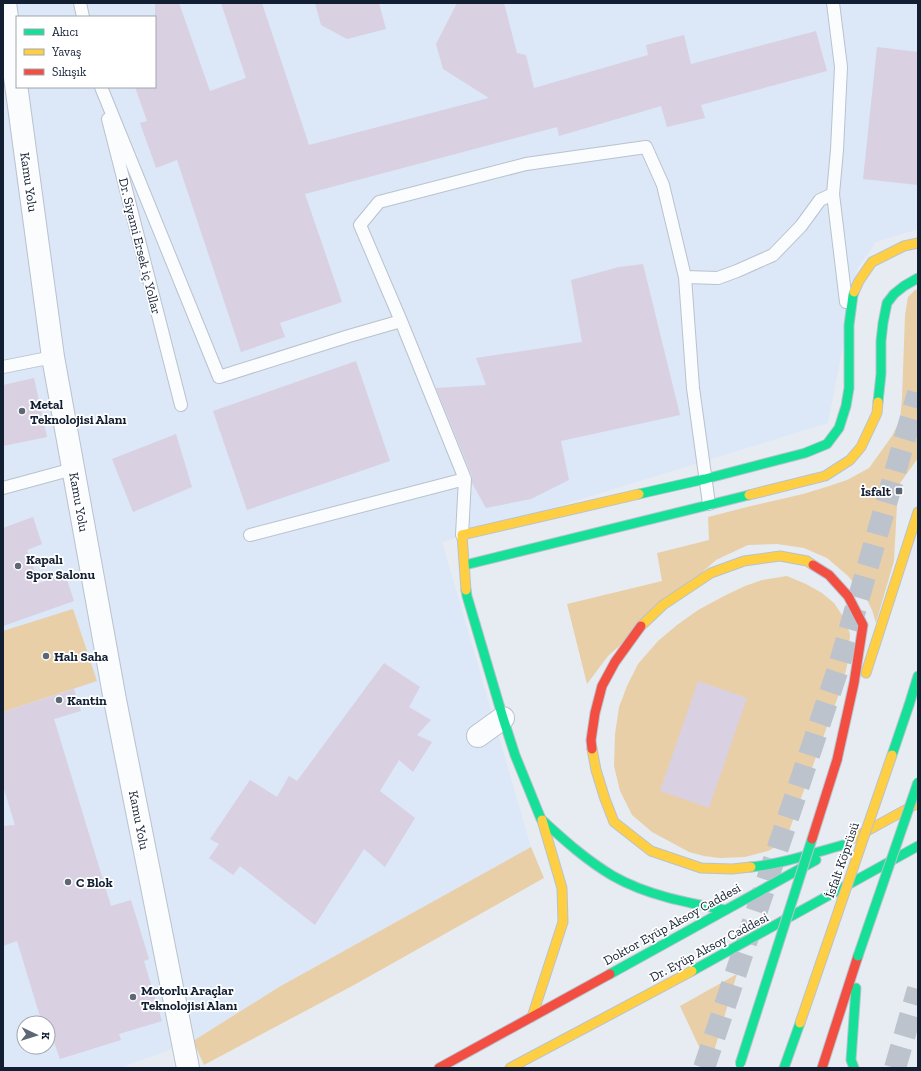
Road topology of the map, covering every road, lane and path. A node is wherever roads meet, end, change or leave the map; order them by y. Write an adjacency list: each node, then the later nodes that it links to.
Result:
1 (5, 3): 5 (street, Kamu Yolu)
2 (80, 3): 4 (lane)
3 (833, 3): 9 (lane)
4 (83, 16)
5 (16, 84)
6 (17, 88): 15 (street, Kamu Yolu)
7 (100, 88): 13 (lane)
8 (100, 88): 17 (lane, Dr. Siyami Ersek iç Yollar)
9 (833, 194): 11 (lane); 14 (lane)
10 (918, 243): 14 (main road)
11 (685, 277): 13 (lane); 20 (lane)
12 (918, 278): 22 (main road)
13 (401, 321): 19 (lane)
14 (849, 325): 20 (main road)
15 (53, 357): 16 (lane); 18 (street, Kamu Yolu)
16 (3, 367)
17 (181, 405)
18 (73, 469): 21 (lane); 41 (street, Kamu Yolu)
19 (465, 479): 24 (lane); 25 (lane)
20 (706, 479): 22 (lane); 25 (main road)
21 (3, 488)
22 (709, 504): 26 (main road)
23 (918, 512): 30 (main road)
24 (250, 535)
25 (462, 535): 26 (main road)
26 (465, 565): 28 (main road)
27 (918, 676): 44 (main road, İsfalt Köprüsü, bridge)
28 (502, 718): 29 (street); 33 (main road)
29 (478, 736)
30 (837, 760): 34 (main road); 40 (main road, bridge)
31 (918, 782): 37 (main road, bridge)
32 (918, 803): 34 (main road, Doktor Eyüp Aksoy Caddesi)
33 (541, 819): 36 (main road); 38 (main road)
34 (843, 844): 36 (main road, Doktor Eyüp Aksoy Caddesi)
35 (918, 846): 43 (main road, Dr. Eyüp Aksoy Caddesi)
36 (726, 910): 38 (main road, Doktor Eyüp Aksoy Caddesi)
37 (858, 956): 39 (main road); 45 (main road)
38 (532, 1017): 42 (main road, Doktor Eyüp Aksoy Caddesi)
39 (823, 1066)
40 (739, 1067)
41 (188, 1068)
42 (439, 1068)
43 (510, 1068)
44 (784, 1068)
45 (854, 1068)

